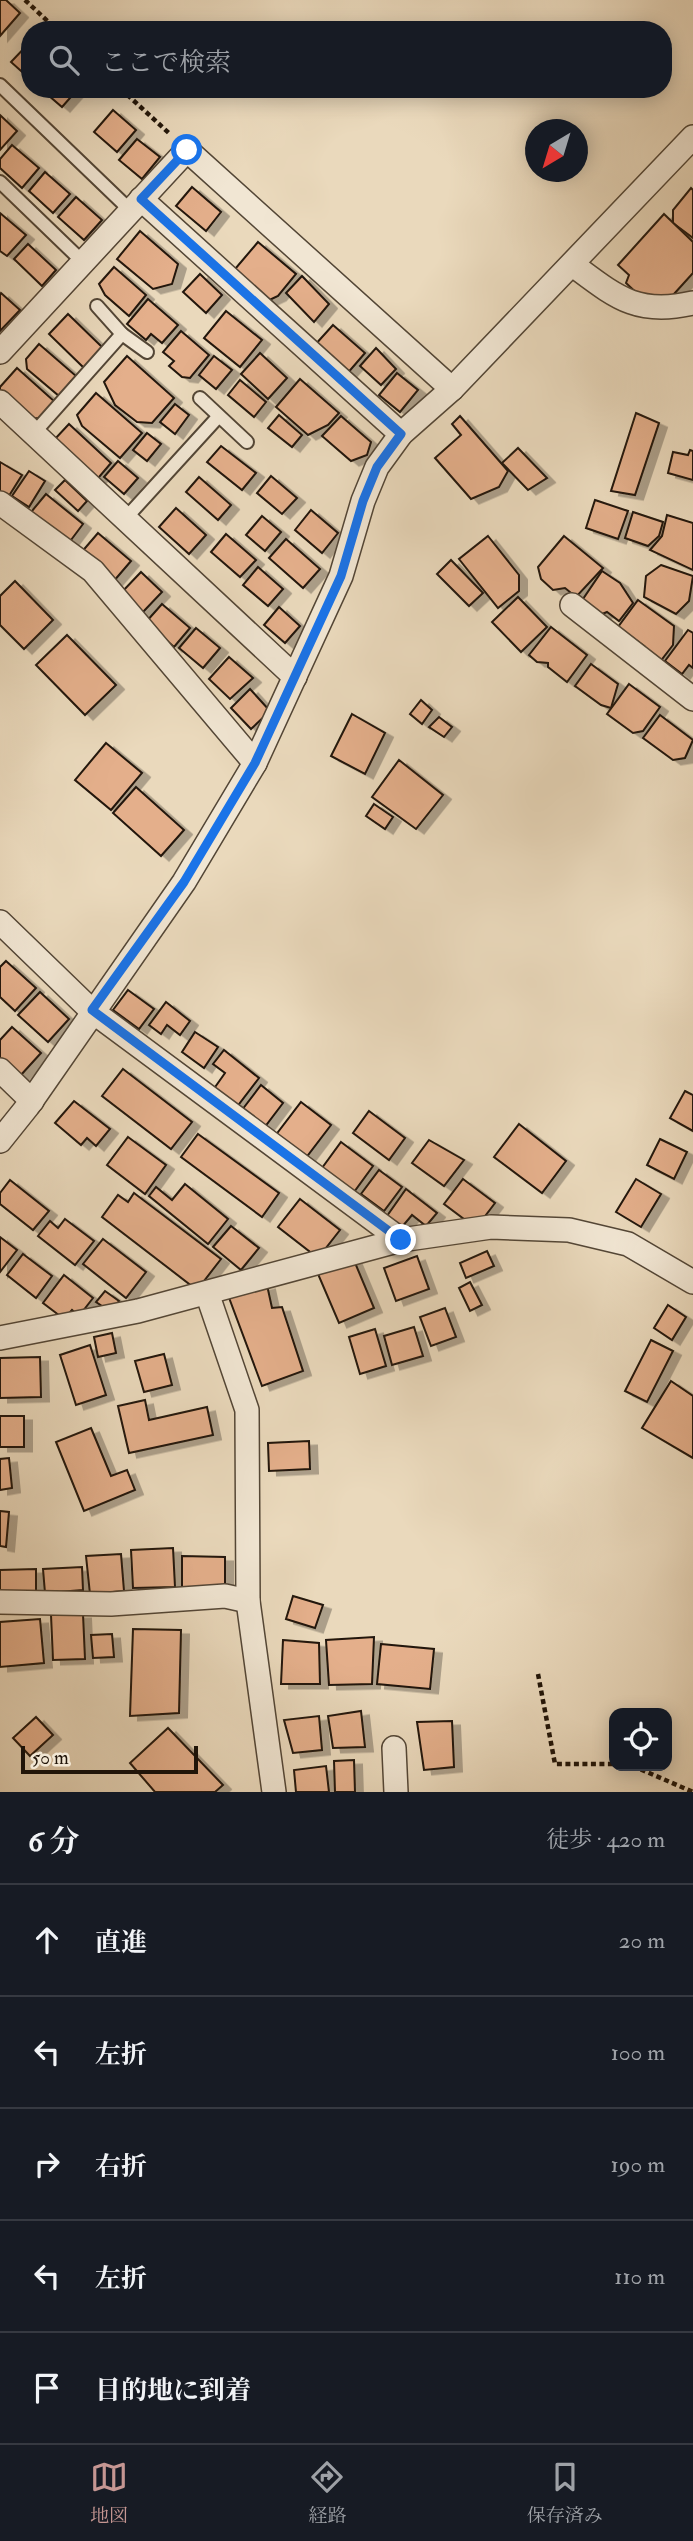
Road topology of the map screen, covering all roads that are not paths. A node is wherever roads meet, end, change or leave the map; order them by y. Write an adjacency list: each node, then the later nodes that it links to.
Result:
1 (0, 85): 4 (lane)
2 (693, 136): 6 (street)
3 (0, 182): 5 (lane)
4 (136, 205): 5 (street); 12 (street); 17 (street)
5 (83, 262): 10 (street)
6 (573, 265): 7 (street); 12 (street)
7 (693, 303)
8 (97, 306): 9 (lane)
9 (122, 334): 11 (lane); 16 (lane)
10 (0, 352)
11 (146, 352)
12 (452, 389): 17 (street)
13 (200, 398): 15 (lane)
14 (0, 402): 16 (street)
15 (218, 417): 18 (lane); 20 (lane)
16 (34, 433): 20 (street)
17 (401, 434): 22 (street)
18 (247, 442)
19 (0, 503): 24 (street)
20 (125, 519): 22 (street)
21 (572, 605): 23 (street)
22 (295, 677): 24 (street)
23 (693, 699)
24 (255, 763): 26 (street)
25 (0, 922): 26 (street)
26 (92, 1010): 28 (street); 30 (street)
27 (0, 1070): 28 (street)
28 (32, 1101): 29 (street)
29 (0, 1141)
30 (401, 1240): 31 (street); 32 (street)
31 (693, 1282)
32 (207, 1293): 33 (street); 34 (street)
33 (0, 1338)
34 (248, 1601): 35 (street); 37 (street)
35 (0, 1602)
36 (394, 1748): 38 (street)
37 (274, 1792)
38 (396, 1792)

